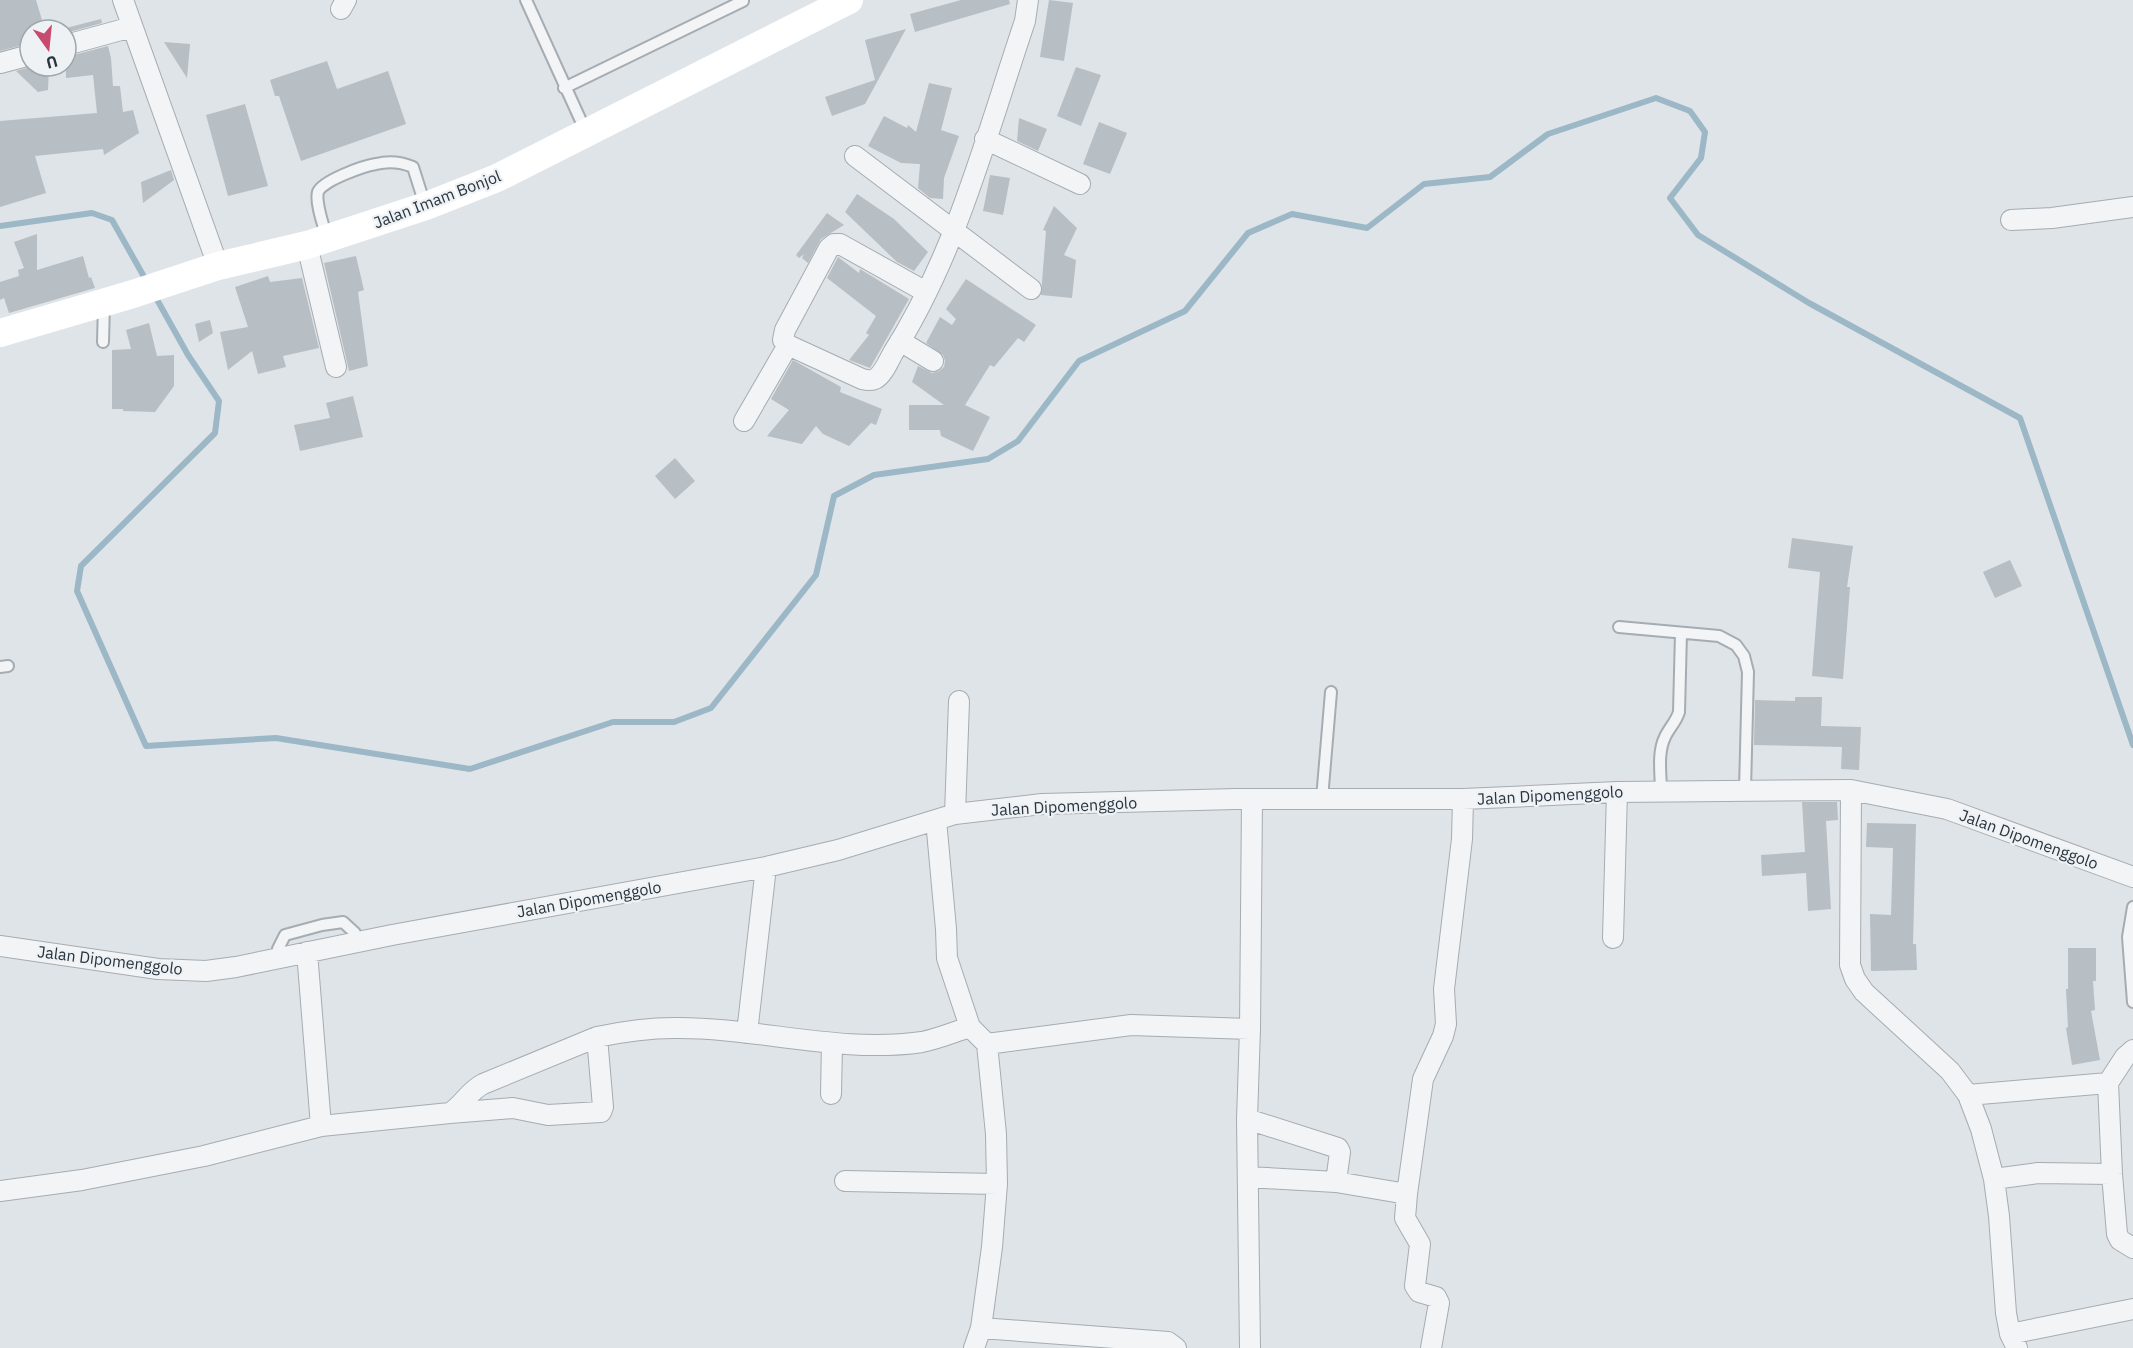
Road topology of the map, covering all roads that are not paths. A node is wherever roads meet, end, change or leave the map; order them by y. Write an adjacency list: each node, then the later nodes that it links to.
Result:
1 (123, 0): 6 (street)
2 (526, 0): 10 (lane)
3 (849, 0): 11 (main road, Jalan Imam Bonjol)
4 (1028, 0): 12 (street)
5 (743, 1): 10 (lane)
6 (132, 27): 7 (street); 20 (street)
7 (78, 42)
8 (18, 58): 9 (street)
9 (0, 63)
10 (564, 88): 11 (lane)
11 (586, 132): 15 (main road, Jalan Imam Bonjol)
12 (985, 139): 14 (street); 18 (street)
13 (855, 156): 18 (street)
14 (1080, 184)
15 (426, 206): 19 (main road, Jalan Imam Bonjol); 19 (lane)
16 (2133, 207): 17 (street)
17 (2011, 220)
18 (954, 230): 21 (street); 22 (street)
19 (317, 242): 20 (main road, Jalan Imam Bonjol); 29 (street)
20 (218, 266): 23 (main road, Jalan Imam Bonjol)
21 (1031, 289)
22 (926, 292): 25 (street); 27 (street)
23 (104, 303): 24 (main road, Jalan Imam Bonjol); 26 (lane)
24 (0, 333)
25 (900, 341): 27 (street); 28 (street)
26 (103, 342)
27 (788, 345): 30 (street)
28 (933, 361)
29 (336, 367)
30 (744, 421)
31 (1619, 627): 32 (lane)
32 (1681, 633): 36 (lane); 37 (lane)
33 (1332, 692): 40 (lane)
34 (959, 701): 42 (street)
35 (1851, 789): 36 (street, Jalan Dipomenggolo); 45 (street, Jalan Dipomenggolo); 62 (street)
36 (1745, 790): 37 (street, Jalan Dipomenggolo)
37 (1661, 791): 38 (street, Jalan Dipomenggolo)
38 (1617, 792): 41 (street, Jalan Dipomenggolo); 47 (street)
39 (1252, 799): 40 (street, Jalan Dipomenggolo); 42 (street, Jalan Dipomenggolo); 54 (street)
40 (1322, 799): 41 (street, Jalan Dipomenggolo)
41 (1463, 799): 73 (street)
42 (955, 814): 43 (street, Jalan Dipomenggolo)
43 (936, 820): 44 (street, Jalan Dipomenggolo); 53 (street)
44 (766, 867): 48 (street, Jalan Dipomenggolo); 55 (street)
45 (2133, 877)
46 (2133, 907): 52 (lane)
47 (1613, 938)
48 (356, 942): 50 (street, Jalan Dipomenggolo); 51 (lane)
49 (0, 946): 51 (street, Jalan Dipomenggolo)
50 (307, 952): 51 (street, Jalan Dipomenggolo); 65 (street)
51 (278, 959)
52 (2133, 1002)
53 (970, 1027): 57 (street); 58 (street)
54 (1250, 1029): 58 (street); 64 (street)
55 (747, 1033): 56 (street); 57 (street)
56 (597, 1037): 63 (street); 63 (street)
57 (832, 1043): 61 (street)
58 (987, 1044): 71 (street)
59 (2133, 1050): 60 (street)
60 (2109, 1083): 62 (street); 66 (street)
61 (831, 1094)
62 (1968, 1095): 68 (street)
63 (450, 1113): 65 (street)
64 (1247, 1119): 67 (street); 70 (street)
65 (321, 1126): 72 (street)
66 (2112, 1174): 68 (street); 74 (street)
67 (1248, 1177): 70 (street); 80 (street)
68 (1994, 1179): 77 (street)
69 (845, 1181): 71 (street)
70 (1336, 1182): 73 (street)
71 (997, 1184): 76 (street)
72 (0, 1191)
73 (1407, 1194): 81 (street)
74 (2133, 1248)
75 (2133, 1309): 77 (street)
76 (981, 1328): 78 (street); 79 (street)
77 (2013, 1341)
78 (974, 1348)
79 (1176, 1348)
80 (1250, 1348)
81 (1431, 1348)

